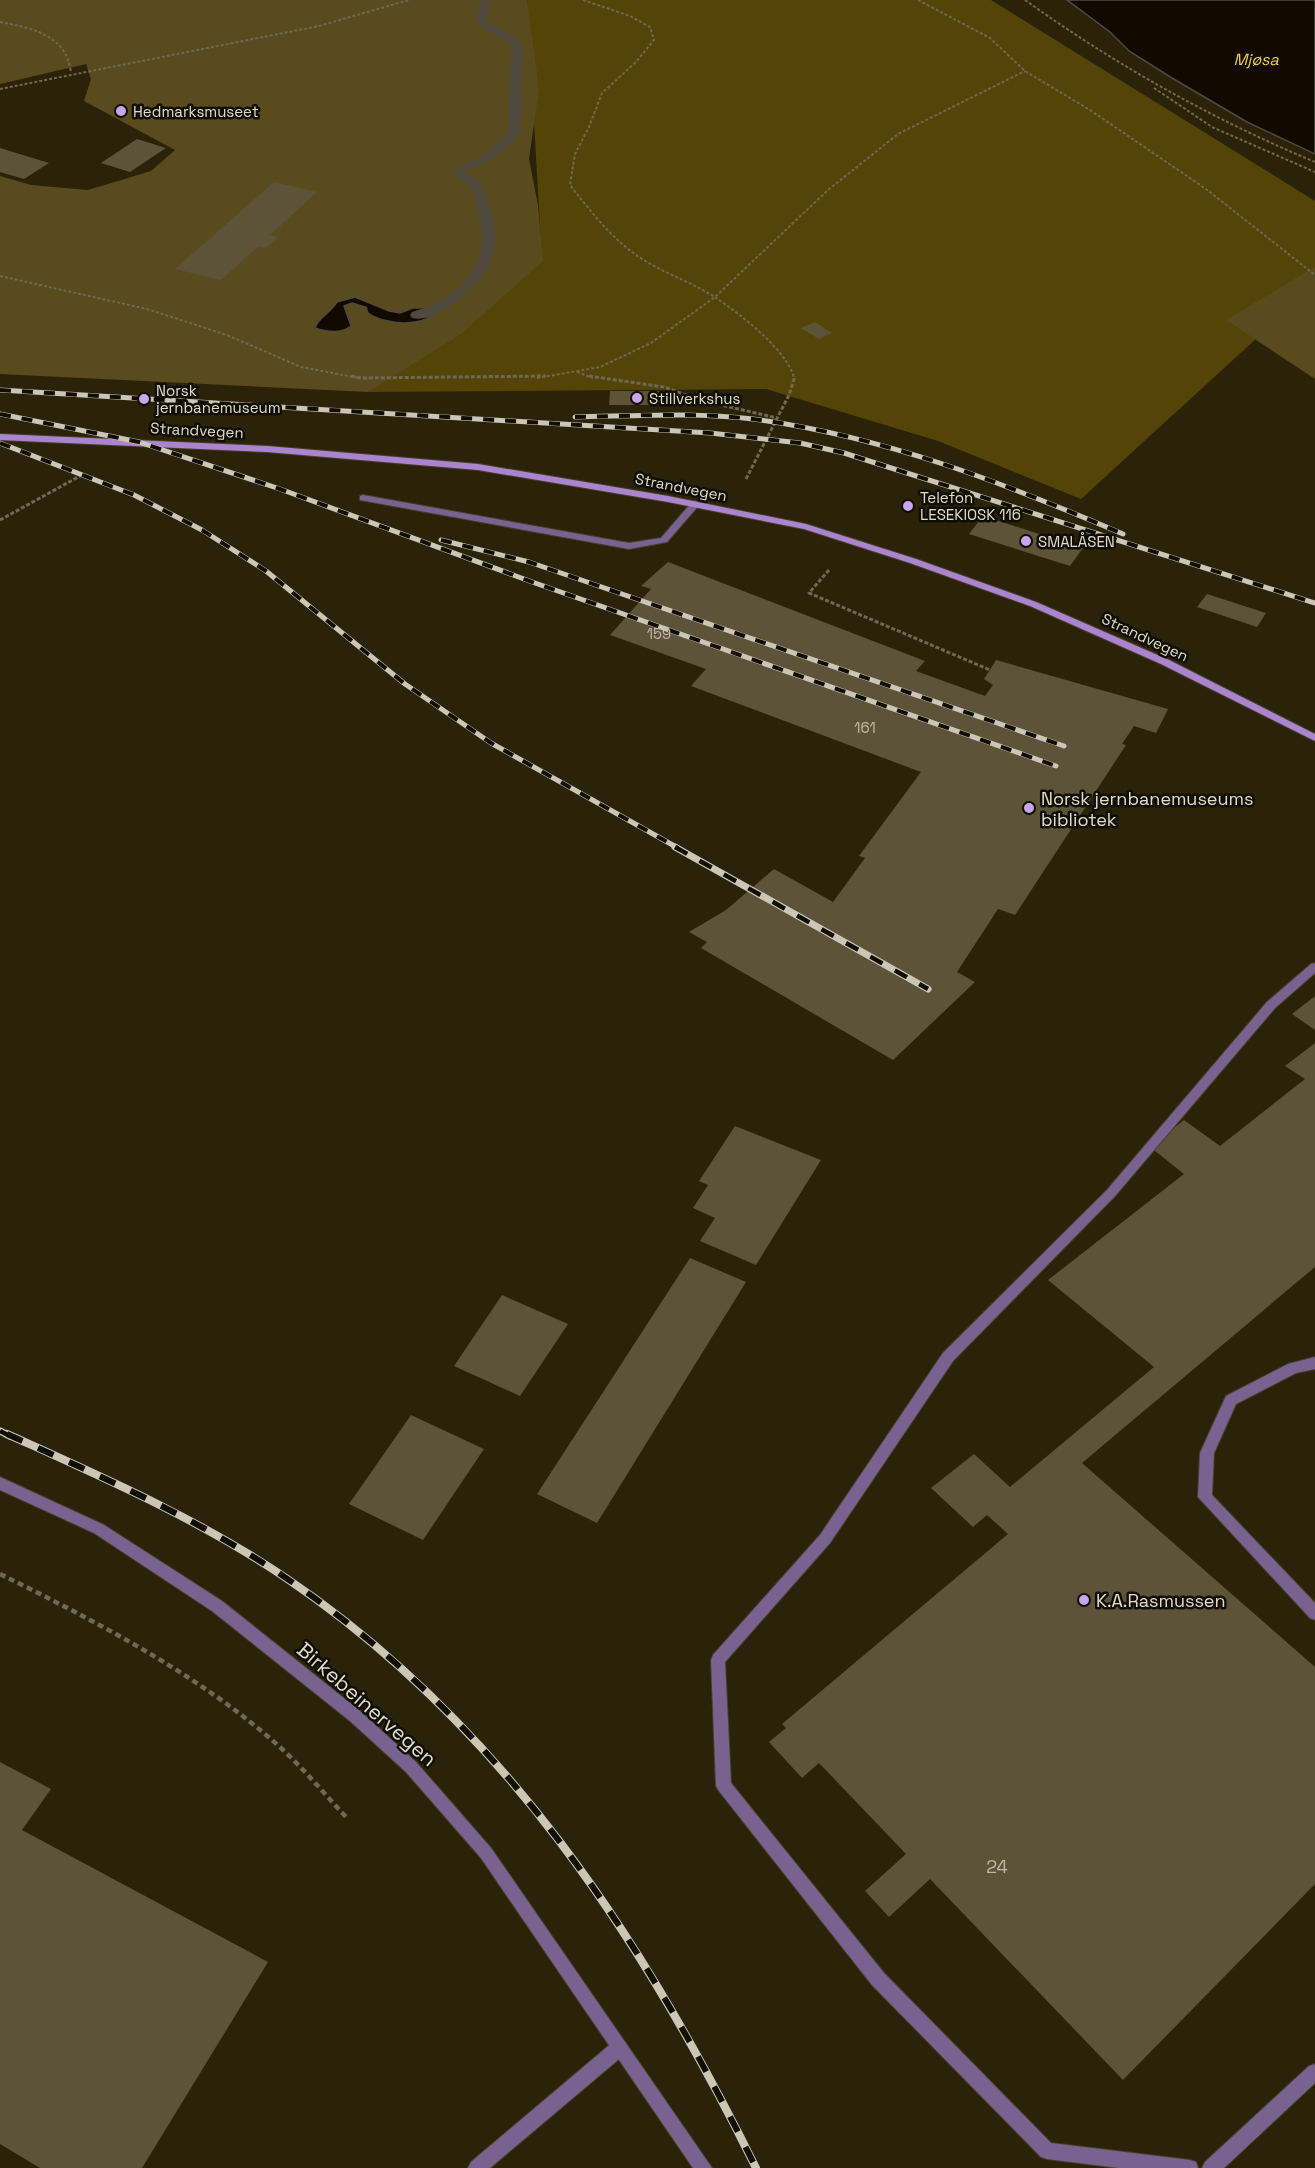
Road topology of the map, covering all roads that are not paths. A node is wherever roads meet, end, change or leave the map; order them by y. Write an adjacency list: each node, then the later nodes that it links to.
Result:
1 (0, 437): 3 (main road, Strandvegen)
2 (363, 498): 3 (street)
3 (695, 504): 4 (main road, Strandvegen)
4 (1315, 738)
5 (1315, 967): 13 (street)
6 (1315, 1363): 8 (street)
7 (0, 1483): 9 (street, Birkebeinervegen)
8 (1315, 1613)
9 (619, 2048): 11 (street); 12 (street, Birkebeinervegen)
10 (1315, 2072): 14 (street)
11 (477, 2168)
12 (703, 2168)
13 (1190, 2168)
14 (1211, 2168)

